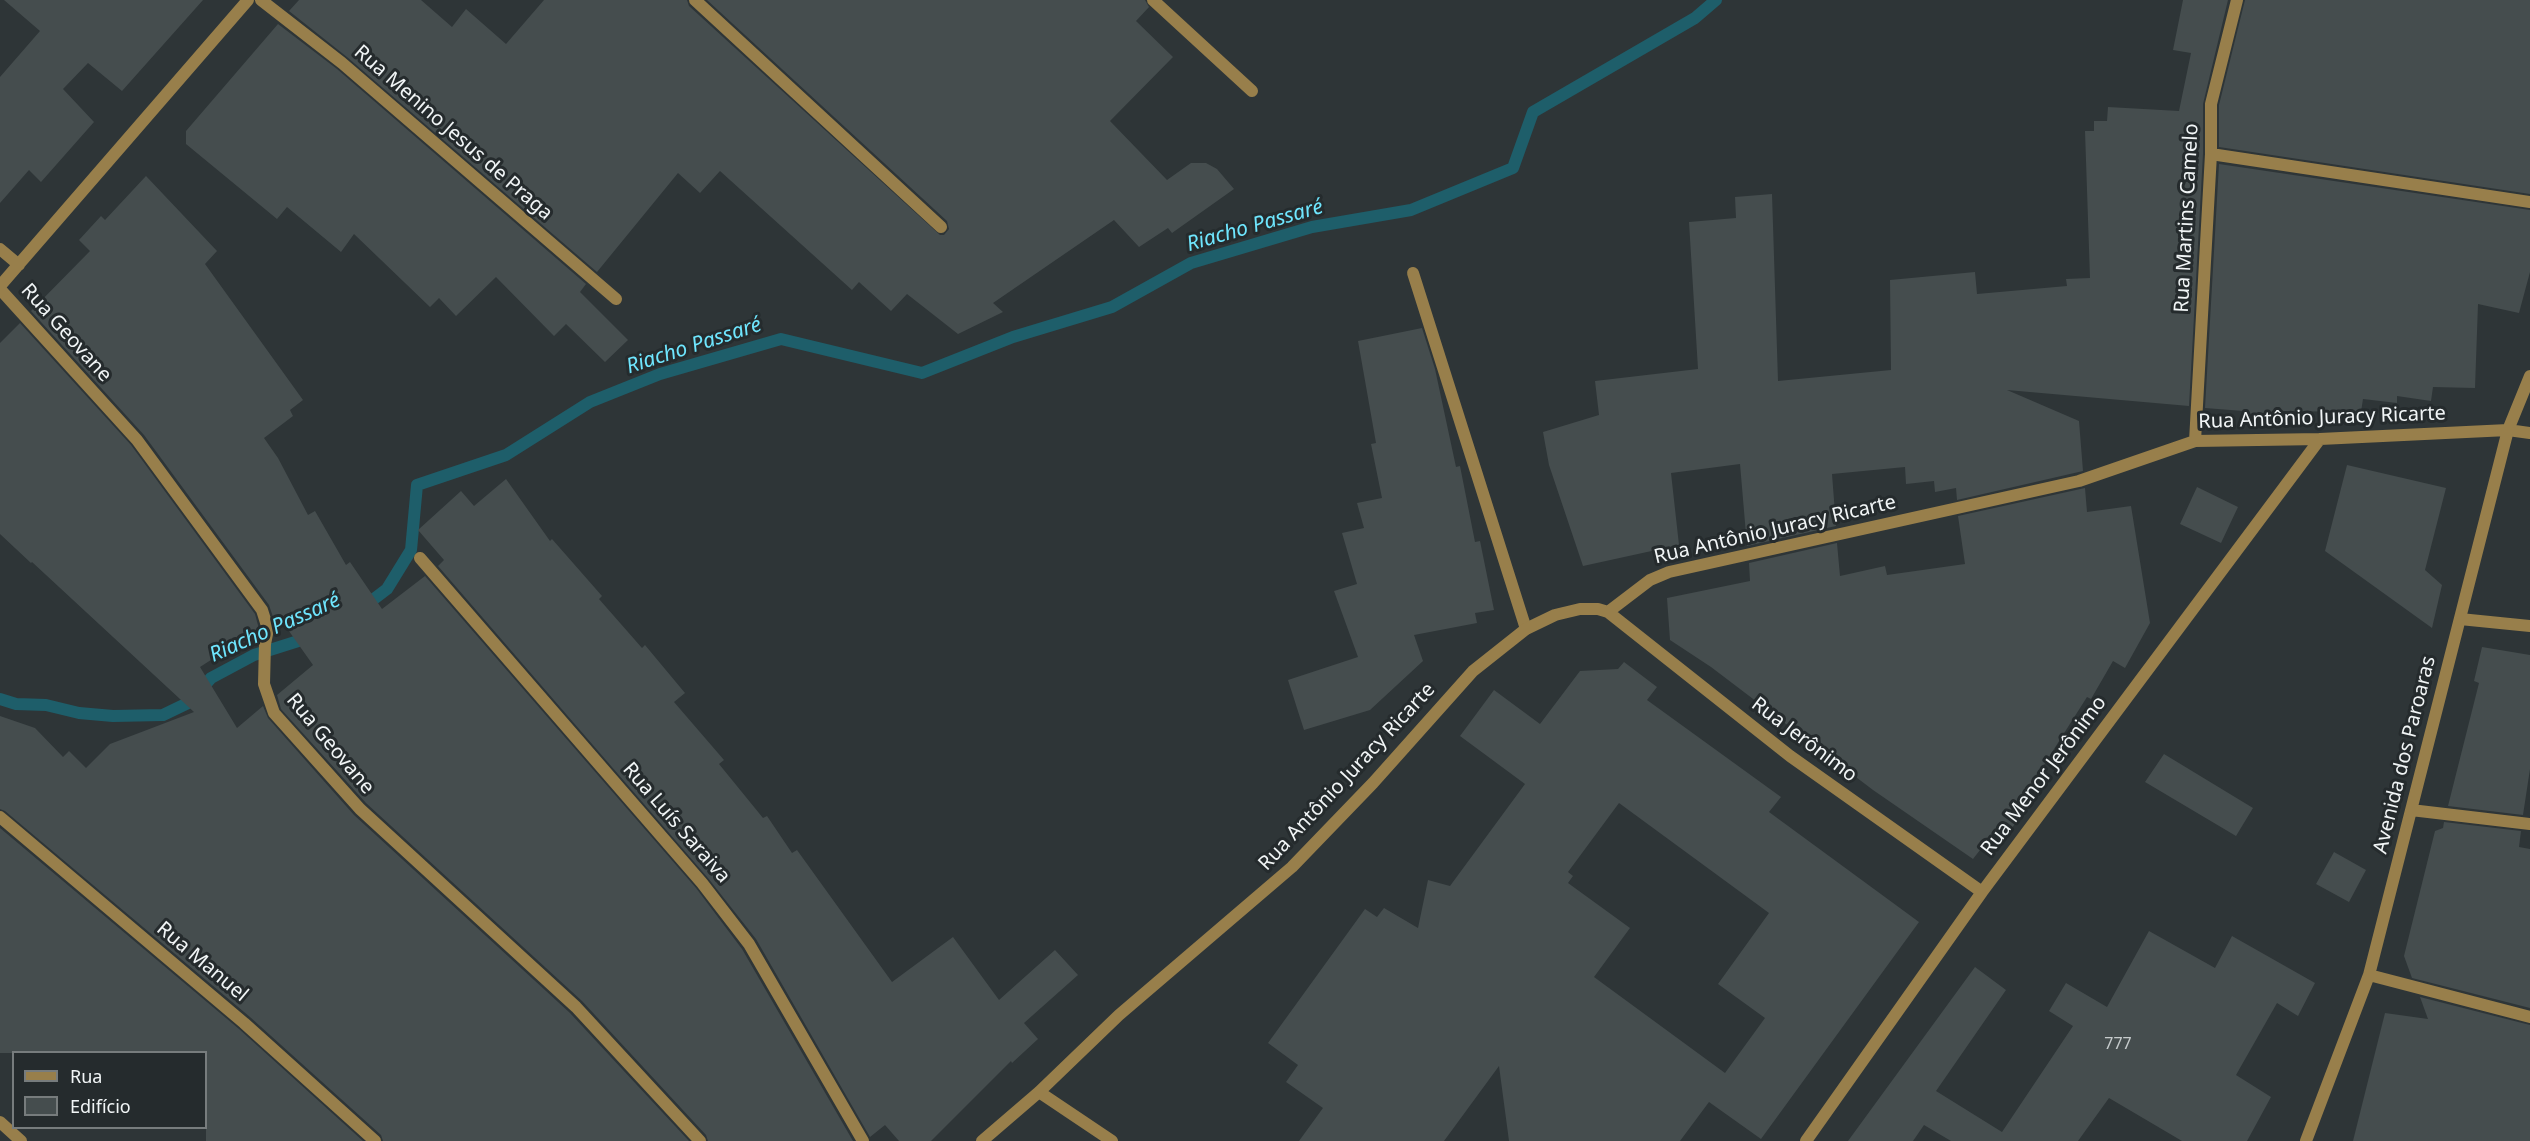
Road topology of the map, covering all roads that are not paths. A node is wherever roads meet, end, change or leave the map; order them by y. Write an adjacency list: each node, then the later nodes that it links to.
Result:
1 (248, 0): 11 (street)
2 (261, 0): 14 (street, Rua Menino Jesus de Praga)
3 (695, 0): 9 (street)
4 (1153, 0): 6 (street)
5 (2237, 0): 7 (street, Rua Martins Camelo)
6 (1252, 91)
7 (2211, 154): 8 (street); 19 (street, Rua Martins Camelo)
8 (2530, 202)
9 (941, 227)
10 (0, 249): 11 (street)
11 (19, 265): 13 (street)
12 (1413, 273): 24 (street)
13 (0, 287): 35 (street, Rua Geovane)
14 (616, 299)
15 (2530, 376): 16 (street, Avenida dos Paroaras)
16 (2508, 430): 17 (street, Rua Antônio Juracy Ricarte); 18 (street, Rua Antônio Juracy Ricarte); 22 (street, Avenida dos Paroaras)
17 (2530, 433)
18 (2320, 439): 19 (street, Rua Antônio Juracy Ricarte); 28 (street, Rua Menor Jerônimo)
19 (2195, 441): 21 (street, Rua Antônio Juracy Ricarte)
20 (420, 558): 36 (street, Rua Luís Saraiva)
21 (1608, 612): 24 (street, Rua Antônio Juracy Ricarte); 28 (street, Rua Jerônimo)
22 (2460, 619): 23 (street); 25 (street, Avenida dos Paroaras)
23 (2530, 626)
24 (1526, 629): 31 (street, Rua Antônio Juracy Ricarte)
25 (2411, 810): 27 (street); 29 (street, Avenida dos Paroaras)
26 (0, 817): 34 (street, Rua Manuel)
27 (2530, 824)
28 (1982, 892): 39 (street, Rua Menor Jerônimo)
29 (2369, 975): 30 (street); 40 (street, Avenida dos Paroaras)
30 (2530, 1017)
31 (1039, 1092): 37 (street, Rua Antônio Juracy Ricarte); 38 (street)
32 (0, 1122): 33 (street)
33 (21, 1141)
34 (375, 1141)
35 (700, 1141)
36 (863, 1141)
37 (982, 1141)
38 (1112, 1141)
39 (1806, 1141)
40 (2306, 1141)

